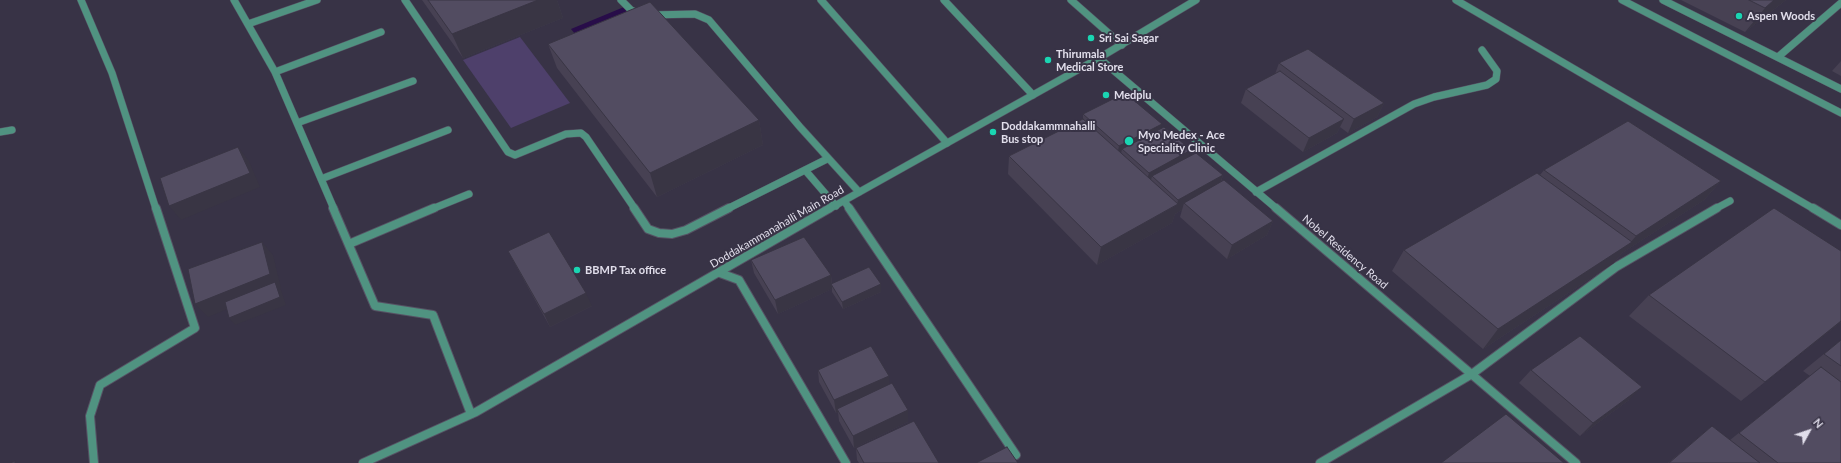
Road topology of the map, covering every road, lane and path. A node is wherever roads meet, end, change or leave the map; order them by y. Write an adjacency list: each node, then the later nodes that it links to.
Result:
1 (81, 0): 45 (street)
2 (234, 0): 14 (street)
3 (317, 0): 14 (street)
4 (405, 0): 31 (street)
5 (621, 0): 30 (street)
6 (821, 0): 29 (street)
7 (944, 0): 23 (street)
8 (1071, 0): 16 (street)
9 (1196, 0): 16 (street, Doddakammanahalli Main Road)
10 (1456, 0): 39 (street)
11 (1622, 0): 24 (street)
12 (1663, 0): 18 (street)
13 (1841, 3): 18 (street)
14 (248, 24): 20 (street)
15 (380, 32): 20 (street)
16 (1122, 45): 19 (street, Doddakammanahalli Main Road)
17 (1482, 50): 34 (street)
18 (1778, 57): 22 (street)
19 (1098, 58): 23 (street, Doddakammanahalli Main Road); 34 (street, Nobel Residency Road)
20 (275, 72): 25 (street)
21 (412, 81): 25 (street)
22 (1841, 89)
23 (1033, 95): 29 (street, Doddakammanahalli Main Road)
24 (1841, 113)
25 (298, 124): 32 (street)
26 (12, 130): 28 (street)
27 (448, 130): 32 (street)
28 (0, 132)
29 (947, 142): 33 (street, Doddakammanahalli Main Road)
30 (827, 158): 31 (street); 33 (street)
31 (805, 170): 38 (street)
32 (321, 178): 40 (street)
33 (859, 192): 36 (street, Doddakammanahalli Main Road)
34 (1256, 192): 42 (street, Nobel Residency Road)
35 (469, 194): 40 (street)
36 (844, 201): 38 (street, Doddakammanahalli Main Road); 44 (street)
37 (1730, 201): 42 (street)
38 (836, 206): 41 (street, Doddakammanahalli Main Road)
39 (1841, 225)
40 (349, 244): 43 (street)
41 (720, 273): 43 (street, Doddakammanahalli Main Road); 47 (street)
42 (1472, 374): 48 (street); 49 (street, Nobel Residency Road)
43 (471, 414): 46 (street, Doddakammanahalli Main Road)
44 (1016, 455)
45 (94, 463)
46 (363, 463)
47 (846, 463)
48 (1320, 463)
49 (1576, 463)

